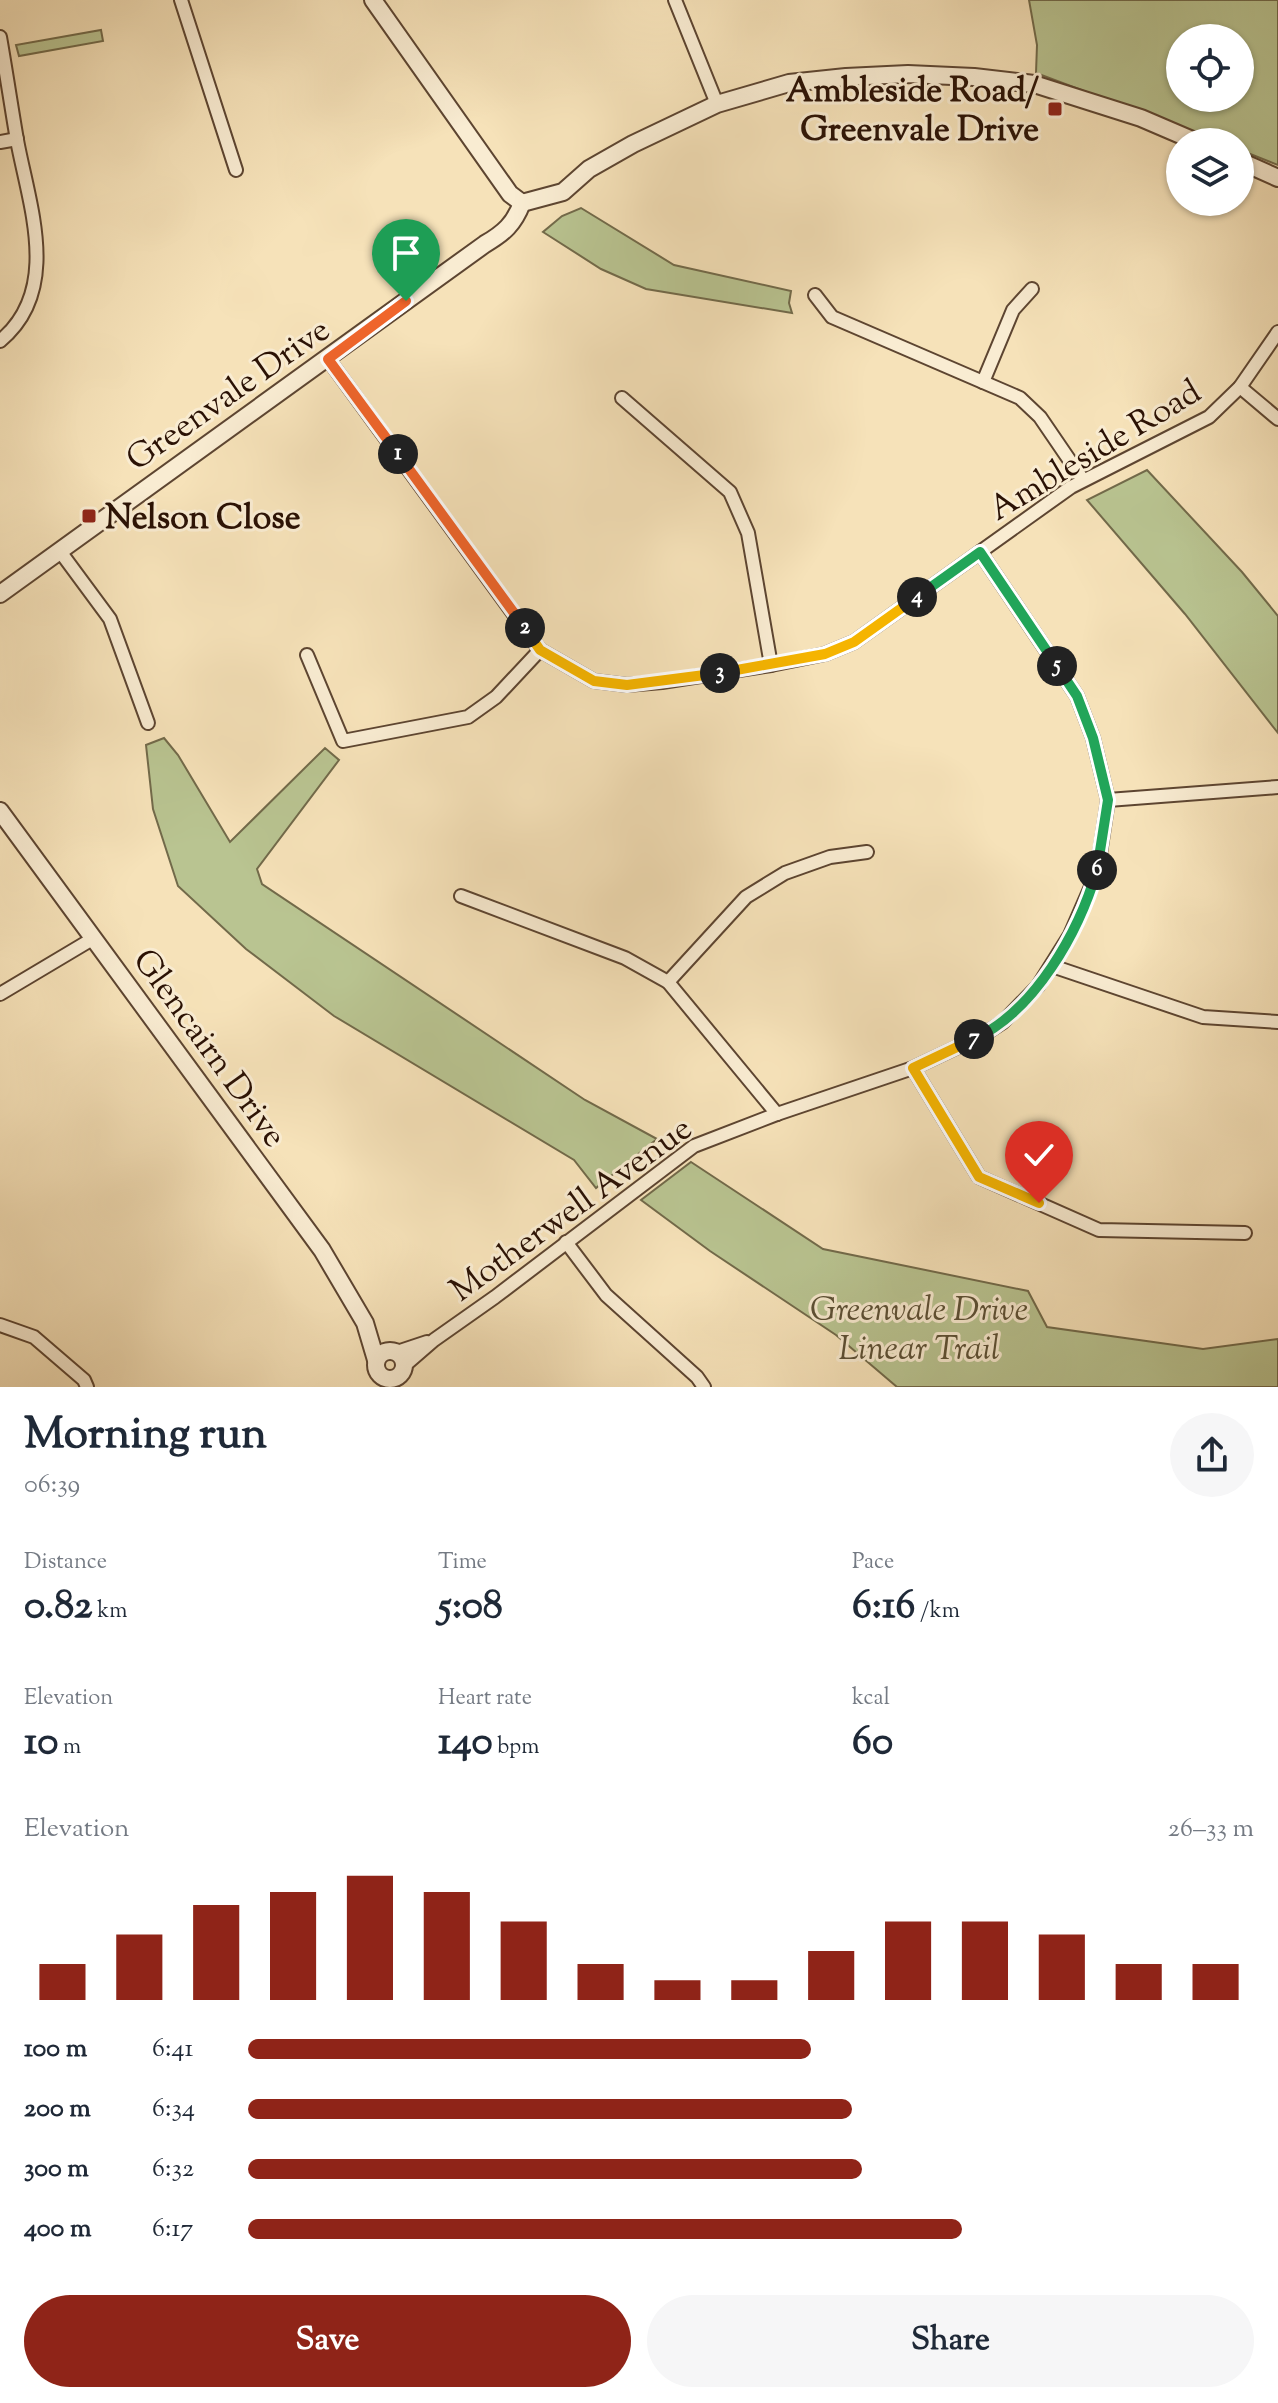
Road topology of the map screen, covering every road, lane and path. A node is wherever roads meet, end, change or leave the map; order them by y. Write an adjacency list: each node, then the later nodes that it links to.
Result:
1 (181, 0): 10 (street)
2 (373, 0): 12 (street)
3 (675, 0): 5 (street)
4 (0, 37): 7 (street)
5 (717, 104): 6 (street); 12 (street)
6 (1166, 129)
7 (17, 139): 8 (street); 16 (street)
8 (0, 142)
9 (1254, 167): 11 (street)
10 (236, 170)
11 (1278, 178)
12 (522, 203): 17 (street, Greenvale Drive)
13 (1032, 289): 18 (street)
14 (815, 295): 18 (street)
15 (1278, 332): 19 (street, Ambleside Road)
16 (0, 341)
17 (328, 359): 23 (street, Greenvale Drive); 26 (street, Ambleside Road)
18 (983, 382): 22 (street)
19 (1240, 387): 21 (street); 22 (street, Ambleside Road)
20 (622, 398): 28 (street)
21 (1278, 419)
22 (1083, 480): 24 (street, Ambleside Road)
23 (59, 550): 25 (street, Greenvale Drive); 29 (street)
24 (980, 552): 28 (street, Ambleside Road); 31 (street, Motherwell Avenue)
25 (0, 594)
26 (540, 650): 27 (street); 28 (street, Ambleside Road)
27 (307, 655)
28 (771, 665)
29 (148, 723)
30 (1278, 787): 31 (street)
31 (1108, 800): 36 (street, Motherwell Avenue)
32 (0, 811): 35 (street, Glencairn Drive)
33 (867, 852): 37 (street)
34 (461, 896): 37 (street)
35 (94, 938): 38 (street); 44 (street, Glencairn Drive)
36 (1052, 966): 39 (street); 40 (street, Motherwell Avenue)
37 (668, 982): 41 (street)
38 (0, 994)
39 (1278, 1022)
40 (913, 1068): 41 (street, Motherwell Avenue); 42 (street)
41 (777, 1114): 43 (street, Motherwell Avenue)
42 (1245, 1233)
43 (566, 1242): 47 (street, Motherwell Avenue); 50 (street)
44 (365, 1323): 46 (street, Glencairn Drive); 47 (street, Glencairn Drive)
45 (0, 1325): 49 (street)
46 (376, 1360): 47 (street); 48 (street, Glencairn Drive)
47 (400, 1365): 48 (street, Glencairn Drive)
48 (390, 1383)
49 (87, 1387)
50 (704, 1387)

